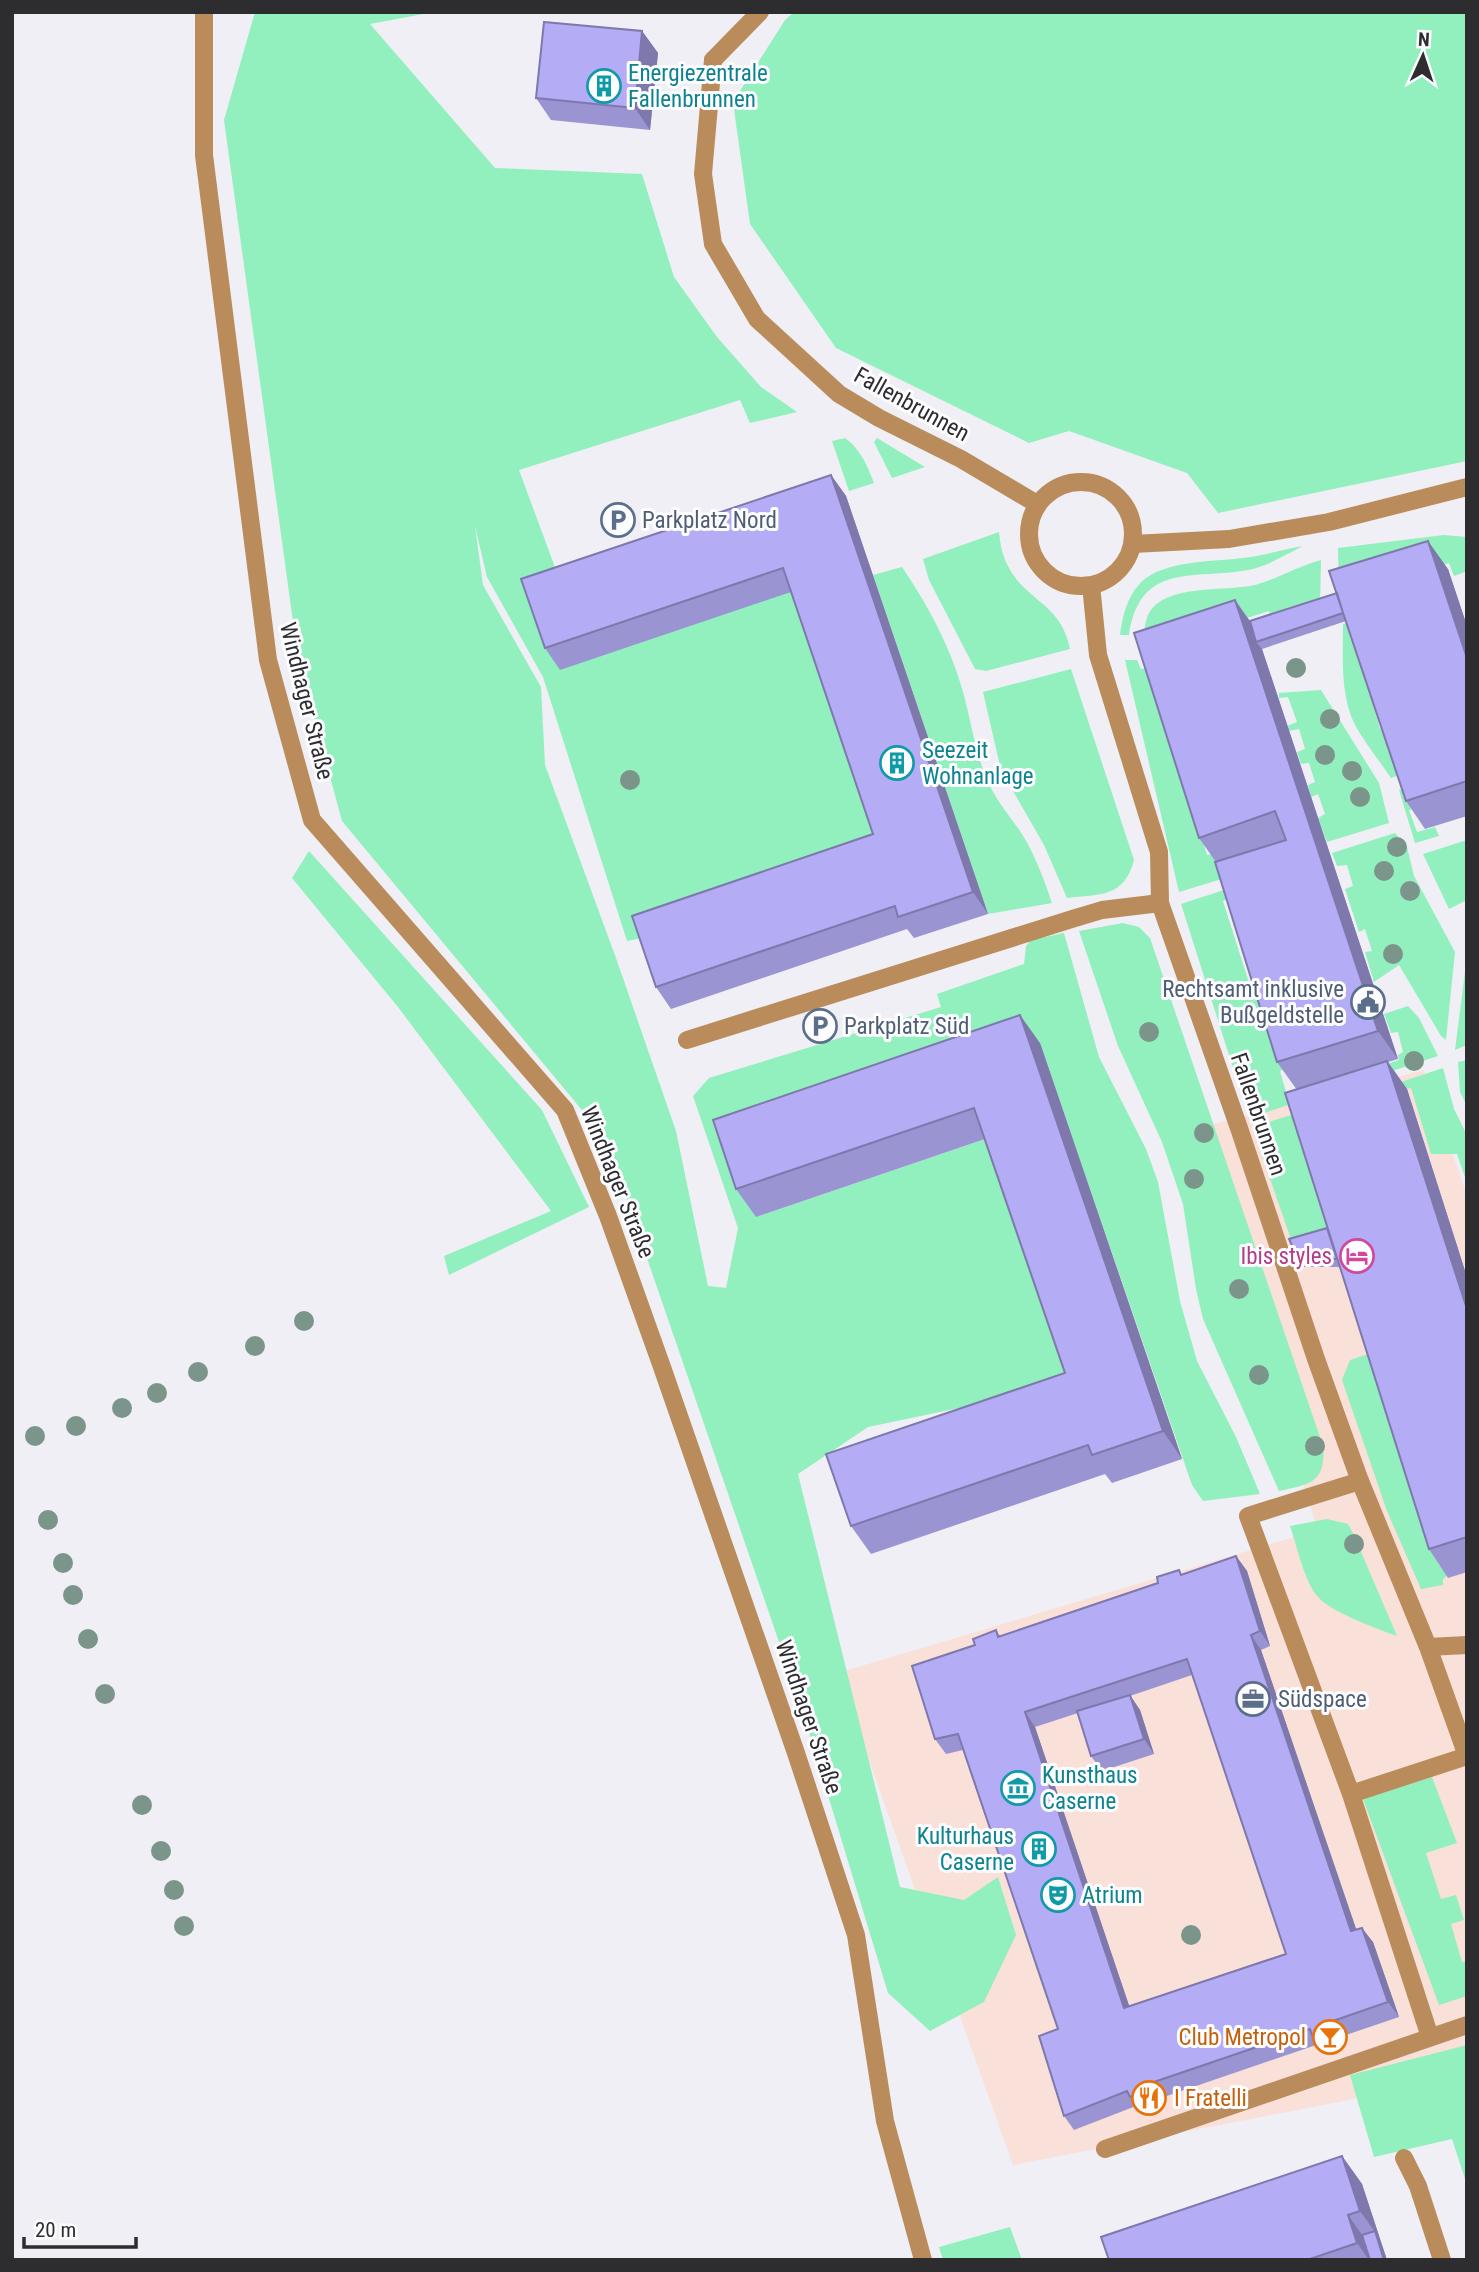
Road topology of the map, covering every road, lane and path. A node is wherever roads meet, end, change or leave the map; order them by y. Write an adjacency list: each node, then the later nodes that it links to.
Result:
1 (204, 12): 18 (street, Windhager Straße)
2 (761, 12): 4 (street, Fallenbrunnen)
3 (1467, 487): 5 (street)
4 (1037, 504): 5 (street); 6 (street)
5 (1133, 544): 6 (street)
6 (1091, 585): 7 (street, Fallenbrunnen)
7 (1160, 903): 8 (street); 9 (street, Fallenbrunnen)
8 (687, 1041)
9 (1360, 1481): 11 (street, Fallenbrunnen); 13 (street)
10 (1467, 1645): 11 (street)
11 (1428, 1647): 12 (street, Fallenbrunnen)
12 (1467, 1756): 13 (street)
13 (1351, 1794): 15 (street)
14 (1467, 2025): 15 (street)
15 (1430, 2037): 16 (street)
16 (1105, 2149)
17 (1404, 2158): 19 (street)
18 (923, 2260)
19 (1442, 2260)

